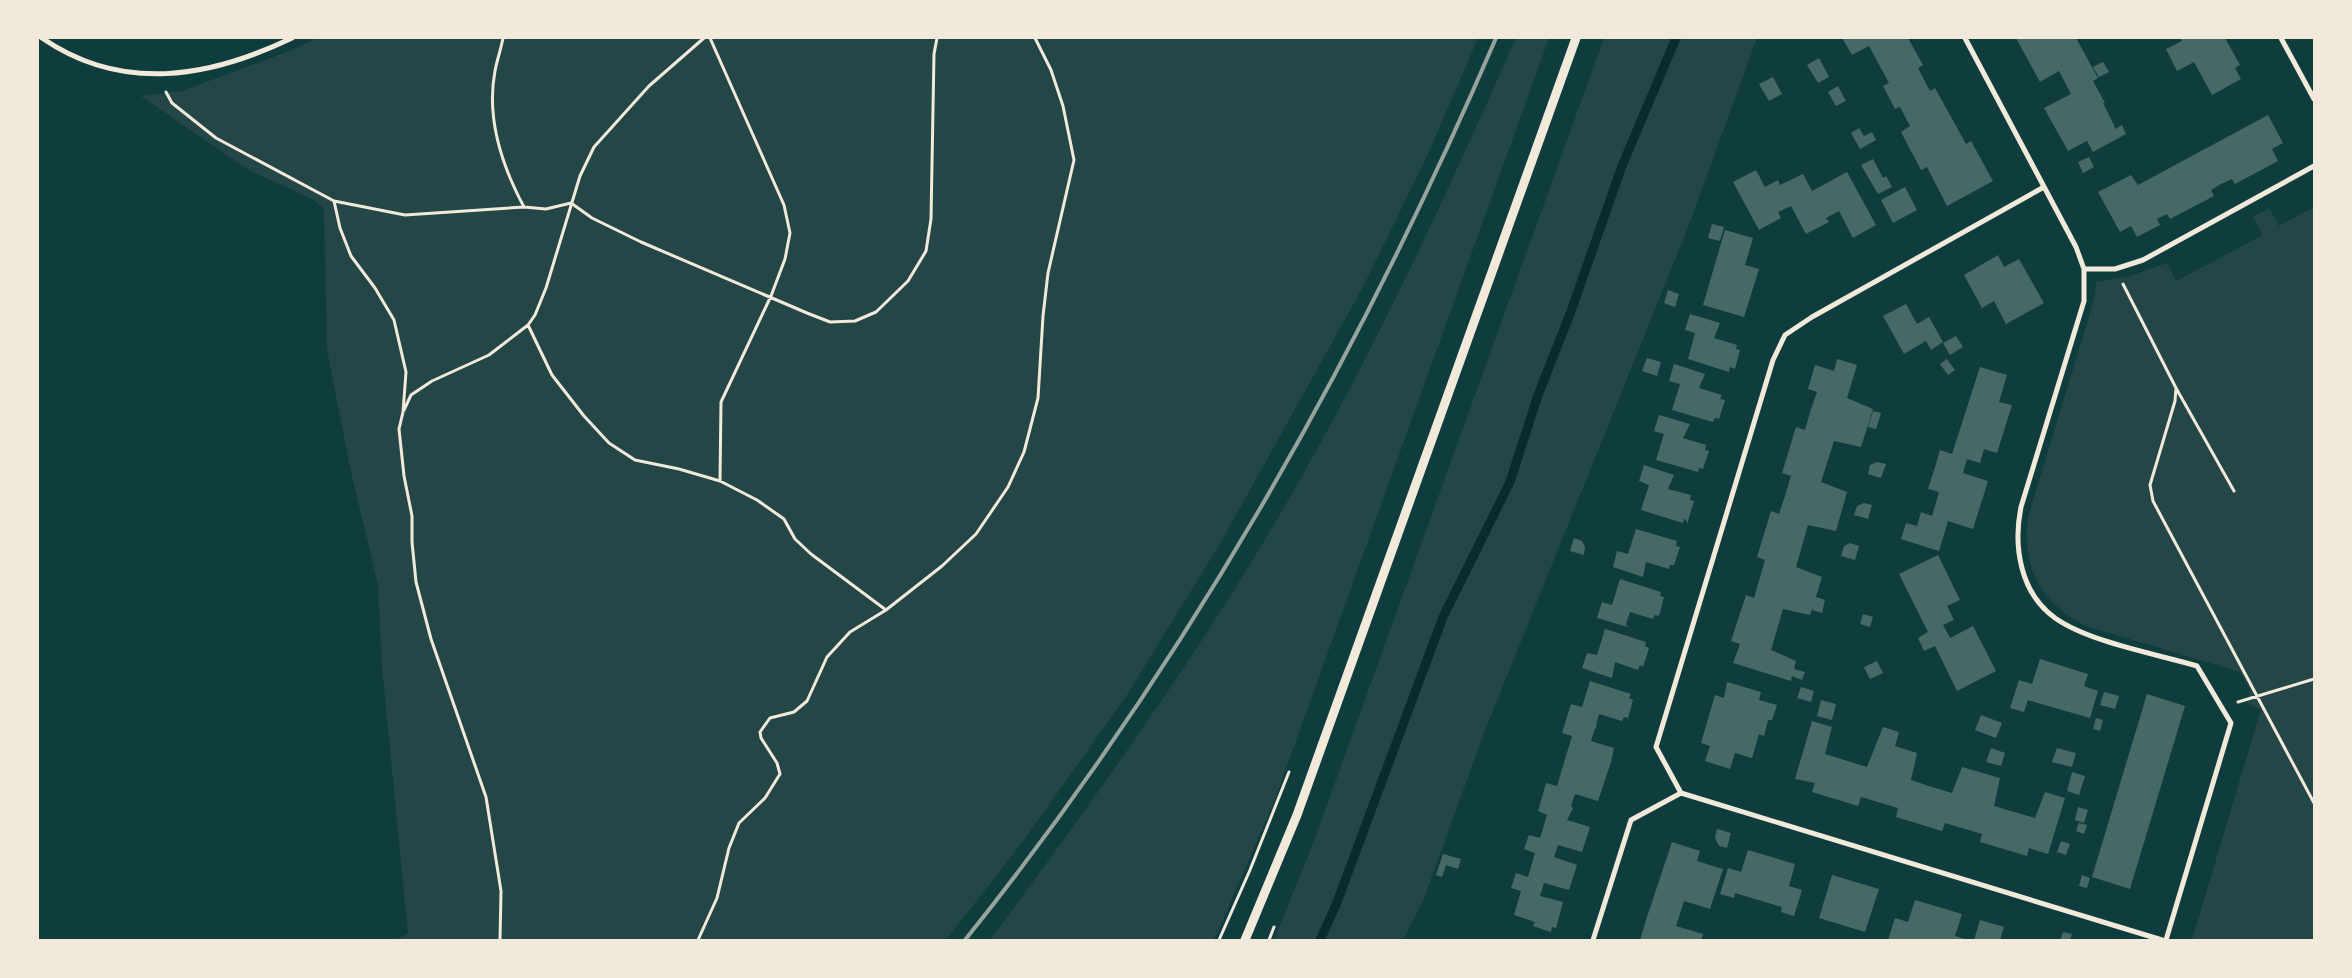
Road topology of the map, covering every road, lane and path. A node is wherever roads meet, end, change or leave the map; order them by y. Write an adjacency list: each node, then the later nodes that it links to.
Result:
1 (42, 38): 11 (street)
2 (292, 38): 11 (street)
3 (503, 38): 17 (path)
4 (704, 38): 16 (path)
5 (710, 38): 20 (path)
6 (937, 38): 20 (path)
7 (1035, 38): 26 (path)
8 (1576, 38): 36 (street)
9 (1965, 38): 14 (street)
10 (2281, 38): 12 (street)
11 (162, 74): 15 (path)
12 (2314, 100)
13 (2314, 166): 19 (street)
14 (2044, 187): 18 (street); 31 (street)
15 (334, 201): 17 (path); 23 (path)
16 (571, 203): 17 (path); 20 (path); 21 (path)
17 (524, 208)
18 (2084, 269): 19 (street); 29 (street)
19 (2115, 269): 22 (path)
20 (771, 296): 24 (path)
21 (528, 325): 23 (path); 24 (path)
22 (2176, 388): 25 (path); 28 (path)
23 (403, 412): 33 (path)
24 (720, 481): 26 (path)
25 (2234, 491)
26 (886, 610): 34 (path)
27 (2314, 679): 28 (path)
28 (2258, 696): 29 (path); 32 (path)
29 (2221, 706): 39 (street)
30 (1290, 771): 35 (path)
31 (1681, 793): 37 (street); 38 (street)
32 (2314, 800)
33 (500, 940)
34 (698, 940)
35 (1219, 940)
36 (1245, 940)
37 (1593, 940)
38 (2162, 940)
39 (2166, 940)

